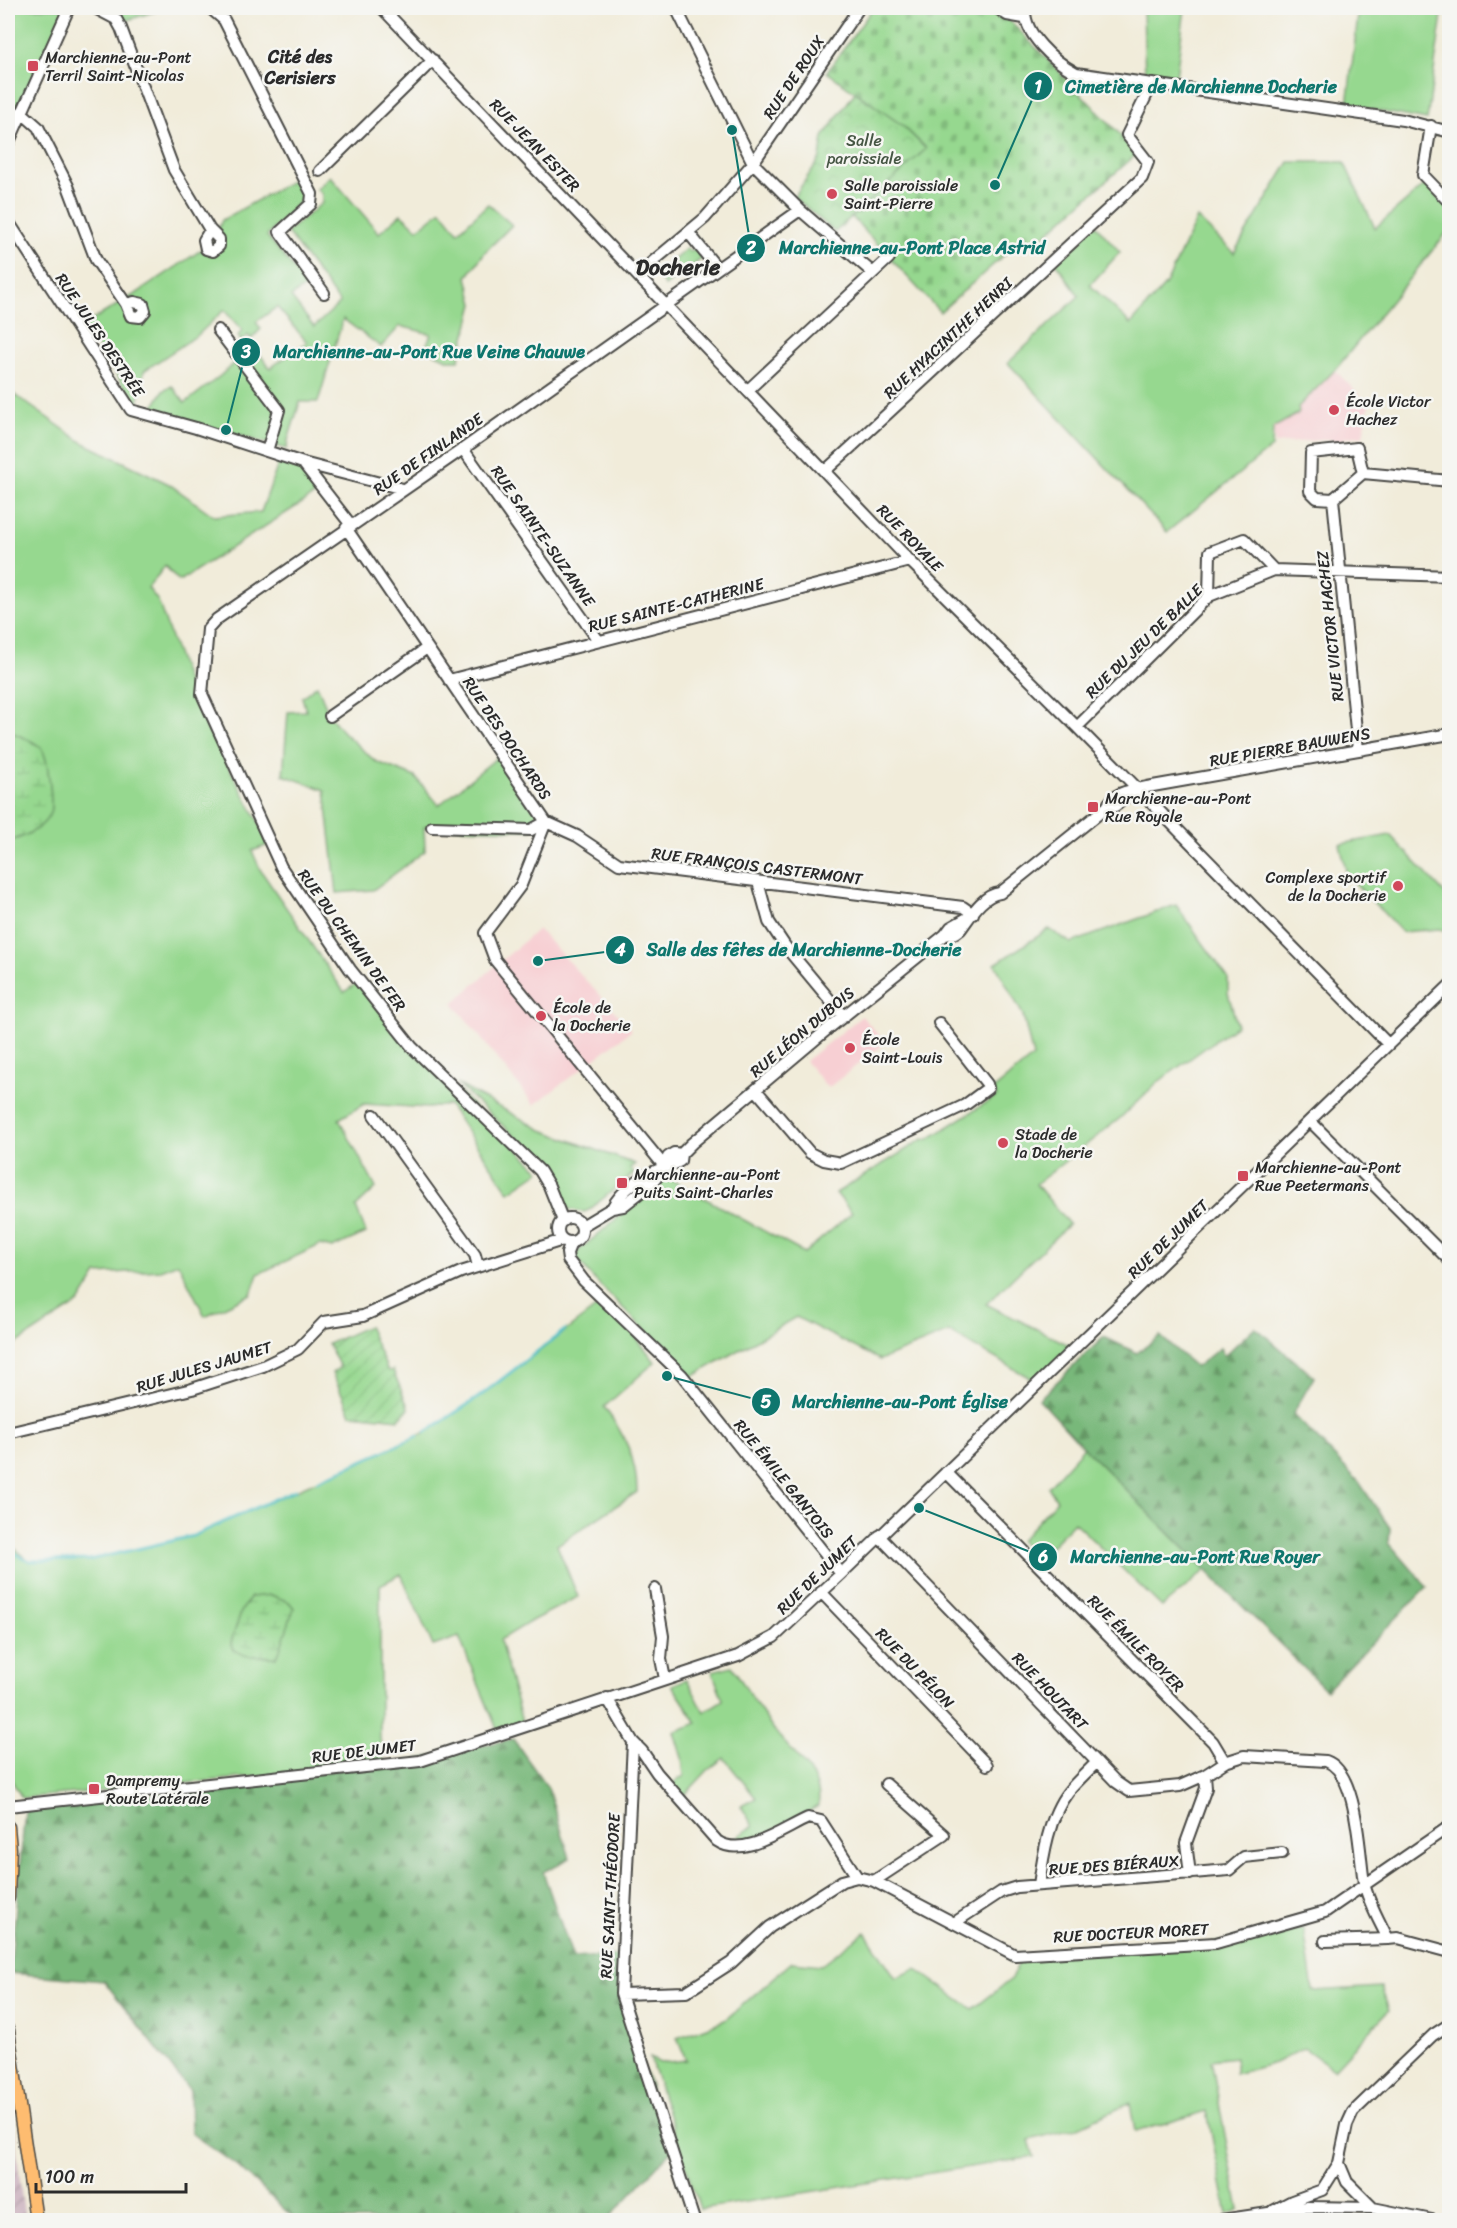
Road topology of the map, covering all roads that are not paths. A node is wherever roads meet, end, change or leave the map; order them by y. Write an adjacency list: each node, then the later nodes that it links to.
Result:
1 (69, 8): 11 (street)
2 (95, 8): 20 (street)
3 (210, 8): 26 (street)
4 (382, 8): 9 (street, RUE JEAN ESTER)
5 (676, 8): 15 (street)
6 (859, 8): 15 (street, RUE DE ROUX)
7 (997, 8): 8 (street)
8 (1024, 13): 10 (street)
9 (433, 60): 16 (street); 25 (street, RUE JEAN ESTER)
10 (1152, 84): 12 (street); 34 (street, RUE HYACINTHE HENRI)
11 (21, 112): 14 (street); 27 (street)
12 (1431, 126): 13 (street); 17 (street)
13 (1449, 132)
14 (8, 144)
15 (753, 163): 18 (street); 21 (street, RUE DE ROUX)
16 (320, 171)
17 (1449, 204)
18 (800, 210): 23 (street, RUE DE FINLANDE); 24 (street)
19 (8, 221): 32 (street, RUE JULES DESTRÉE)
20 (210, 230)
21 (688, 232): 23 (street); 25 (street, RUE DE ROUX)
22 (889, 258): 24 (street)
23 (717, 268): 28 (street, RUE DE FINLANDE)
24 (873, 273): 30 (street)
25 (638, 274): 28 (street, RUE JEAN ESTER)
26 (324, 293)
27 (126, 304)
28 (667, 304): 30 (street, RUE ROYALE); 31 (street, RUE DE FINLANDE)
29 (218, 330): 32 (street)
30 (748, 390): 34 (street, RUE ROYALE)
31 (463, 449): 37 (street, RUE DE FINLANDE); 46 (street, RUE SAINTE-SUZANNE)
32 (267, 451): 33 (street, RUE JULES DESTRÉE)
33 (303, 463): 37 (street, RUE JULES DESTRÉE); 39 (street, RUE DES DOCHARDS)
34 (825, 471): 40 (street, RUE ROYALE)
35 (1363, 472): 36 (street); 38 (street); 38 (street)
36 (1449, 481)
37 (404, 489): 39 (street, RUE DE FINLANDE)
38 (1333, 499): 42 (street, RUE VICTOR HACHEZ)
39 (349, 527): 45 (street, RUE DE FINLANDE); 47 (street, RUE DES DOCHARDS)
40 (910, 561): 46 (street, RUE SAINTE-CATHERINE); 50 (street, RUE ROYALE)
41 (1274, 570): 42 (street, RUE DU JEU DE BALLE); 44 (street, RUE DU JEU DE BALLE); 44 (street)
42 (1340, 572): 43 (street, RUE DU JEU DE BALLE); 52 (street, RUE VICTOR HACHEZ)
43 (1449, 576)
44 (1209, 596): 50 (street, RUE DU JEU DE BALLE)
45 (208, 629): 66 (street, RUE DU CHEMIN DE FER)
46 (598, 640): 48 (street, RUE SAINTE-CATHERINE)
47 (427, 648): 48 (street, RUE DES DOCHARDS); 49 (street)
48 (449, 680): 54 (street, RUE DES DOCHARDS)
49 (330, 716)
50 (1077, 727): 53 (street, RUE ROYALE)
51 (1449, 734): 52 (street, RUE PIERRE BAUWENS)
52 (1358, 750): 53 (street, RUE PIERRE BAUWENS)
53 (1137, 789): 57 (street, RUE LÉON DUBOIS); 61 (street, RUE ROYALE)
54 (546, 822): 55 (street); 56 (street, RUE FRANÇOIS CASTERMONT); 65 (street, RUE DES DOCHARDS)
55 (432, 827)
56 (758, 882): 57 (street, RUE FRANÇOIS CASTERMONT); 59 (street)
57 (973, 914): 59 (street, RUE LÉON DUBOIS)
58 (1449, 986): 61 (street, RUE DE JUMET)
59 (844, 1017): 62 (street, RUE LÉON DUBOIS)
60 (939, 1023): 62 (street)
61 (1388, 1044): 64 (street, RUE DE JUMET)
62 (756, 1090): 65 (street, RUE LÉON DUBOIS)
63 (374, 1115): 70 (street)
64 (1310, 1121): 69 (street); 72 (street, RUE DE JUMET)
65 (665, 1167): 67 (street, RUE LÉON DUBOIS)
66 (563, 1221): 67 (street); 68 (street)
67 (582, 1226): 68 (street)
68 (567, 1241): 70 (street, RUE JULES JAUMET); 74 (street, RUE ÉMILE GANTOIS)
69 (1449, 1261)
70 (478, 1266): 71 (street, RUE JULES JAUMET)
71 (8, 1433)
72 (946, 1472): 73 (street, RUE DE JUMET); 81 (street, RUE ÉMILE ROYER)
73 (879, 1536): 74 (street, RUE DE JUMET); 80 (street, RUE HOUTART)
74 (841, 1574): 76 (street, RUE DE JUMET)
75 (654, 1589): 77 (street)
76 (821, 1592): 77 (street, RUE DE JUMET); 82 (street, RUE DU PÉLON)
77 (665, 1679): 78 (street, RUE DE JUMET)
78 (607, 1698): 79 (street); 85 (street, RUE DE JUMET)
79 (633, 1742): 90 (street); 99 (street, RUE SAINT-THÉODORE)
80 (1097, 1762): 83 (street, RUE HOUTART); 92 (street, RUE DES BIÉRAUX)
81 (1225, 1762): 83 (street, RUE HOUTART); 93 (street)
82 (987, 1765)
83 (1205, 1775): 89 (street, RUE DES BIÉRAUX)
84 (886, 1784): 91 (street)
85 (8, 1806)
86 (1449, 1826): 93 (street, RUE DOCTEUR MORET)
87 (8, 1827): 94 (main road)
88 (1282, 1853): 89 (street, RUE DES BIÉRAUX)
89 (1190, 1874): 92 (street, RUE DES BIÉRAUX)
90 (857, 1877): 91 (street, RUE DOCTEUR MORET); 99 (street)
91 (874, 1881): 95 (street, RUE DOCTEUR MORET)
92 (1040, 1885): 95 (street, RUE DES BIÉRAUX)
93 (1365, 1886): 95 (street, RUE DOCTEUR MORET); 96 (street)
94 (8, 1898)
95 (954, 1923)
96 (1388, 1939): 97 (street); 98 (street)
97 (1325, 1941)
98 (1449, 1952)
99 (621, 1994): 106 (street, RUE SAINT-THÉODORE)
100 (1449, 2024): 102 (street)
101 (8, 2030): 105 (main road)
102 (1338, 2163): 103 (street); 104 (street)
103 (1373, 2208): 104 (street); 108 (street)
104 (1273, 2211): 107 (street)
105 (36, 2220)
106 (693, 2220)
107 (1222, 2220)
108 (1432, 2220)

